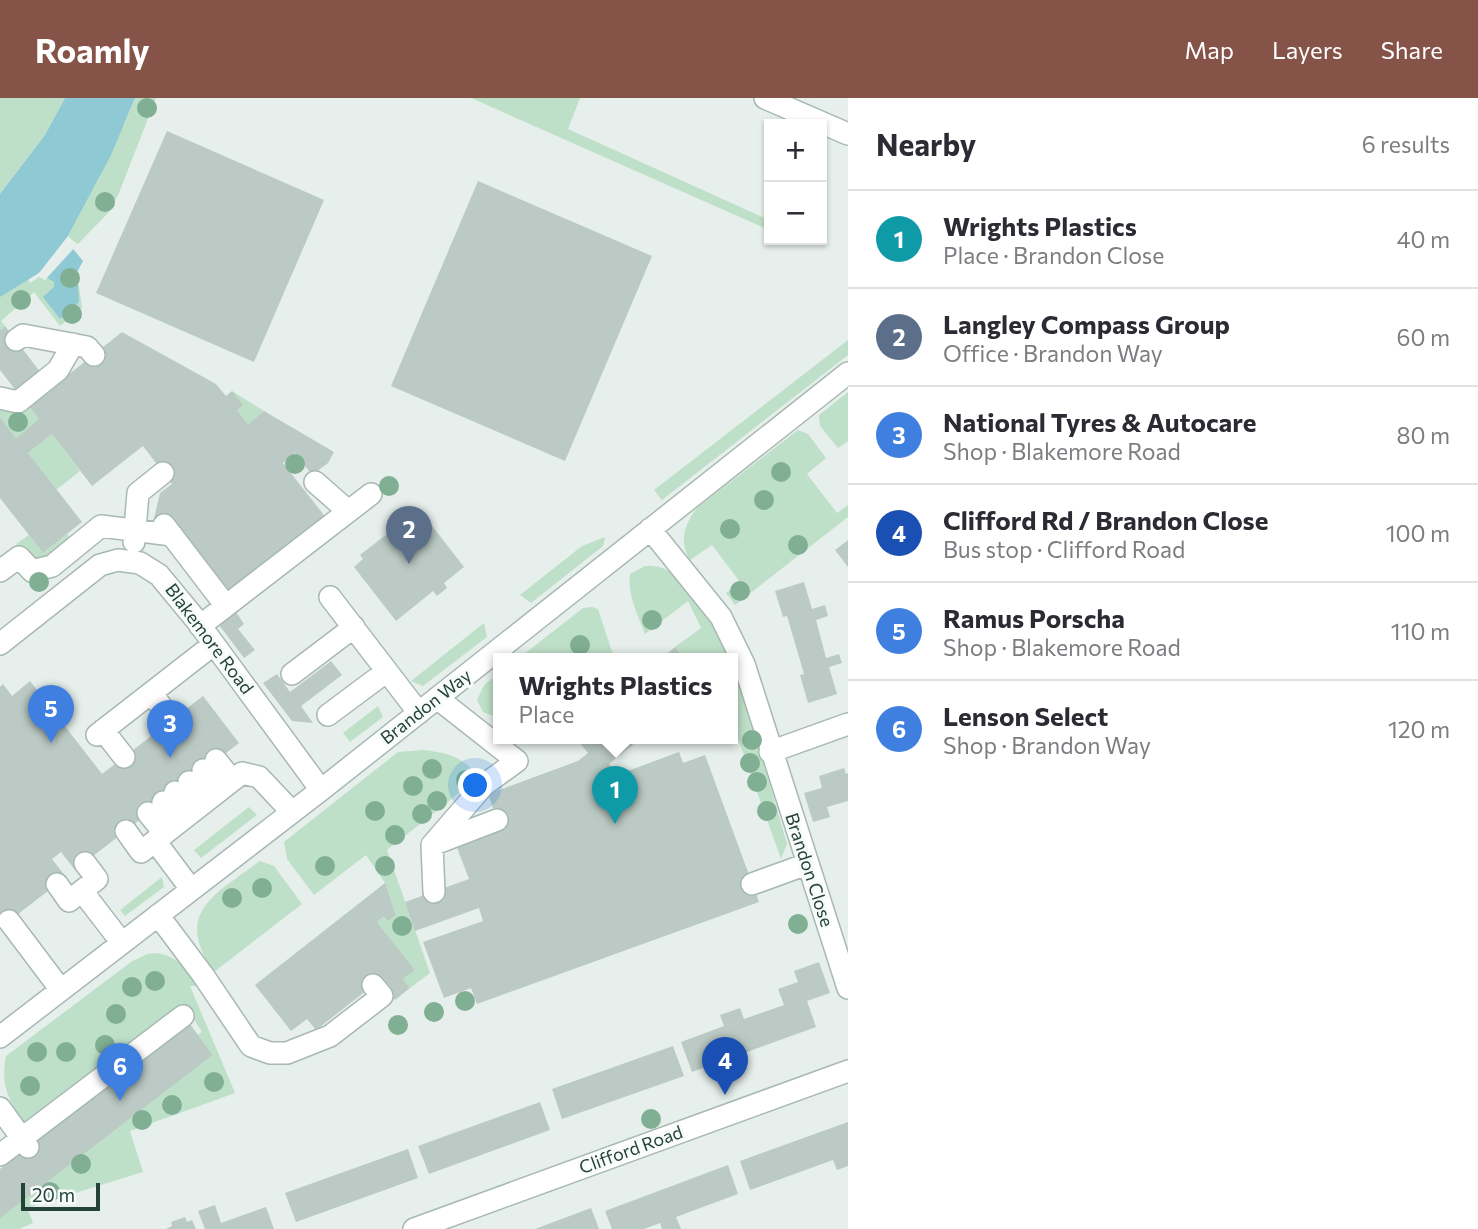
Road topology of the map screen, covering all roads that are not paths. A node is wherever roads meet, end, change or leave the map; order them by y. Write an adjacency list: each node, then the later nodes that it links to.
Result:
1 (765, 98): 2 (street)
2 (807, 107): 3 (street)
3 (848, 134)
4 (16, 340): 5 (street)
5 (73, 344): 6 (street); 8 (street)
6 (94, 355)
7 (848, 373): 13 (street, Brandon Way)
8 (0, 398)
9 (163, 472): 14 (street)
10 (320, 493): 12 (street)
11 (371, 494): 12 (street)
12 (348, 512): 18 (street)
13 (650, 529): 23 (street, Brandon Way); 35 (street, Brandon Close)
14 (135, 530): 15 (street); 16 (street); 18 (street)
15 (132, 562): 19 (street, Blakemore Road); 21 (street)
16 (0, 571)
17 (330, 597): 20 (street)
18 (226, 606): 19 (street)
19 (200, 626): 22 (street, Blakemore Road)
20 (354, 627): 25 (street); 26 (street)
21 (0, 644)
22 (214, 645): 27 (street); 38 (street, Blakemore Road)
23 (494, 653)
24 (493, 654): 28 (street, Brandon Way)
25 (387, 671): 29 (street); 30 (street)
26 (292, 674)
27 (151, 693): 31 (street); 36 (street)
28 (437, 698): 29 (street, Brandon Way); 33 (street)
29 (419, 712): 38 (street, Brandon Way)
30 (328, 715)
31 (172, 720)
32 (848, 724): 35 (street)
33 (493, 742)
34 (495, 744): 43 (street)
35 (770, 752): 45 (street, Brandon Close)
36 (124, 757)
37 (182, 787): 39 (street); 39 (street); 39 (street)
38 (321, 790): 40 (street, Brandon Way)
39 (192, 812): 40 (street); 42 (street); 48 (street)
40 (292, 812): 48 (street, Brandon Way)
41 (497, 820): 43 (street)
42 (126, 831)
43 (432, 845): 50 (street)
44 (85, 863): 49 (street)
45 (807, 864): 47 (street); 55 (street, Brandon Close)
46 (57, 884): 49 (street)
47 (752, 884)
48 (191, 889): 51 (street, Brandon Way)
49 (82, 891): 53 (street)
50 (433, 892)
51 (158, 915): 53 (street, Brandon Way); 54 (street)
52 (9, 921): 56 (street)
53 (122, 943): 56 (street, Brandon Way)
54 (373, 985)
55 (848, 988)
56 (61, 990): 58 (street, Brandon Way)
57 (183, 1016): 61 (street)
58 (0, 1037)
59 (848, 1072): 63 (street, Clifford Road)
60 (0, 1108): 61 (street)
61 (25, 1143): 62 (street)
62 (0, 1155)
63 (414, 1229)

